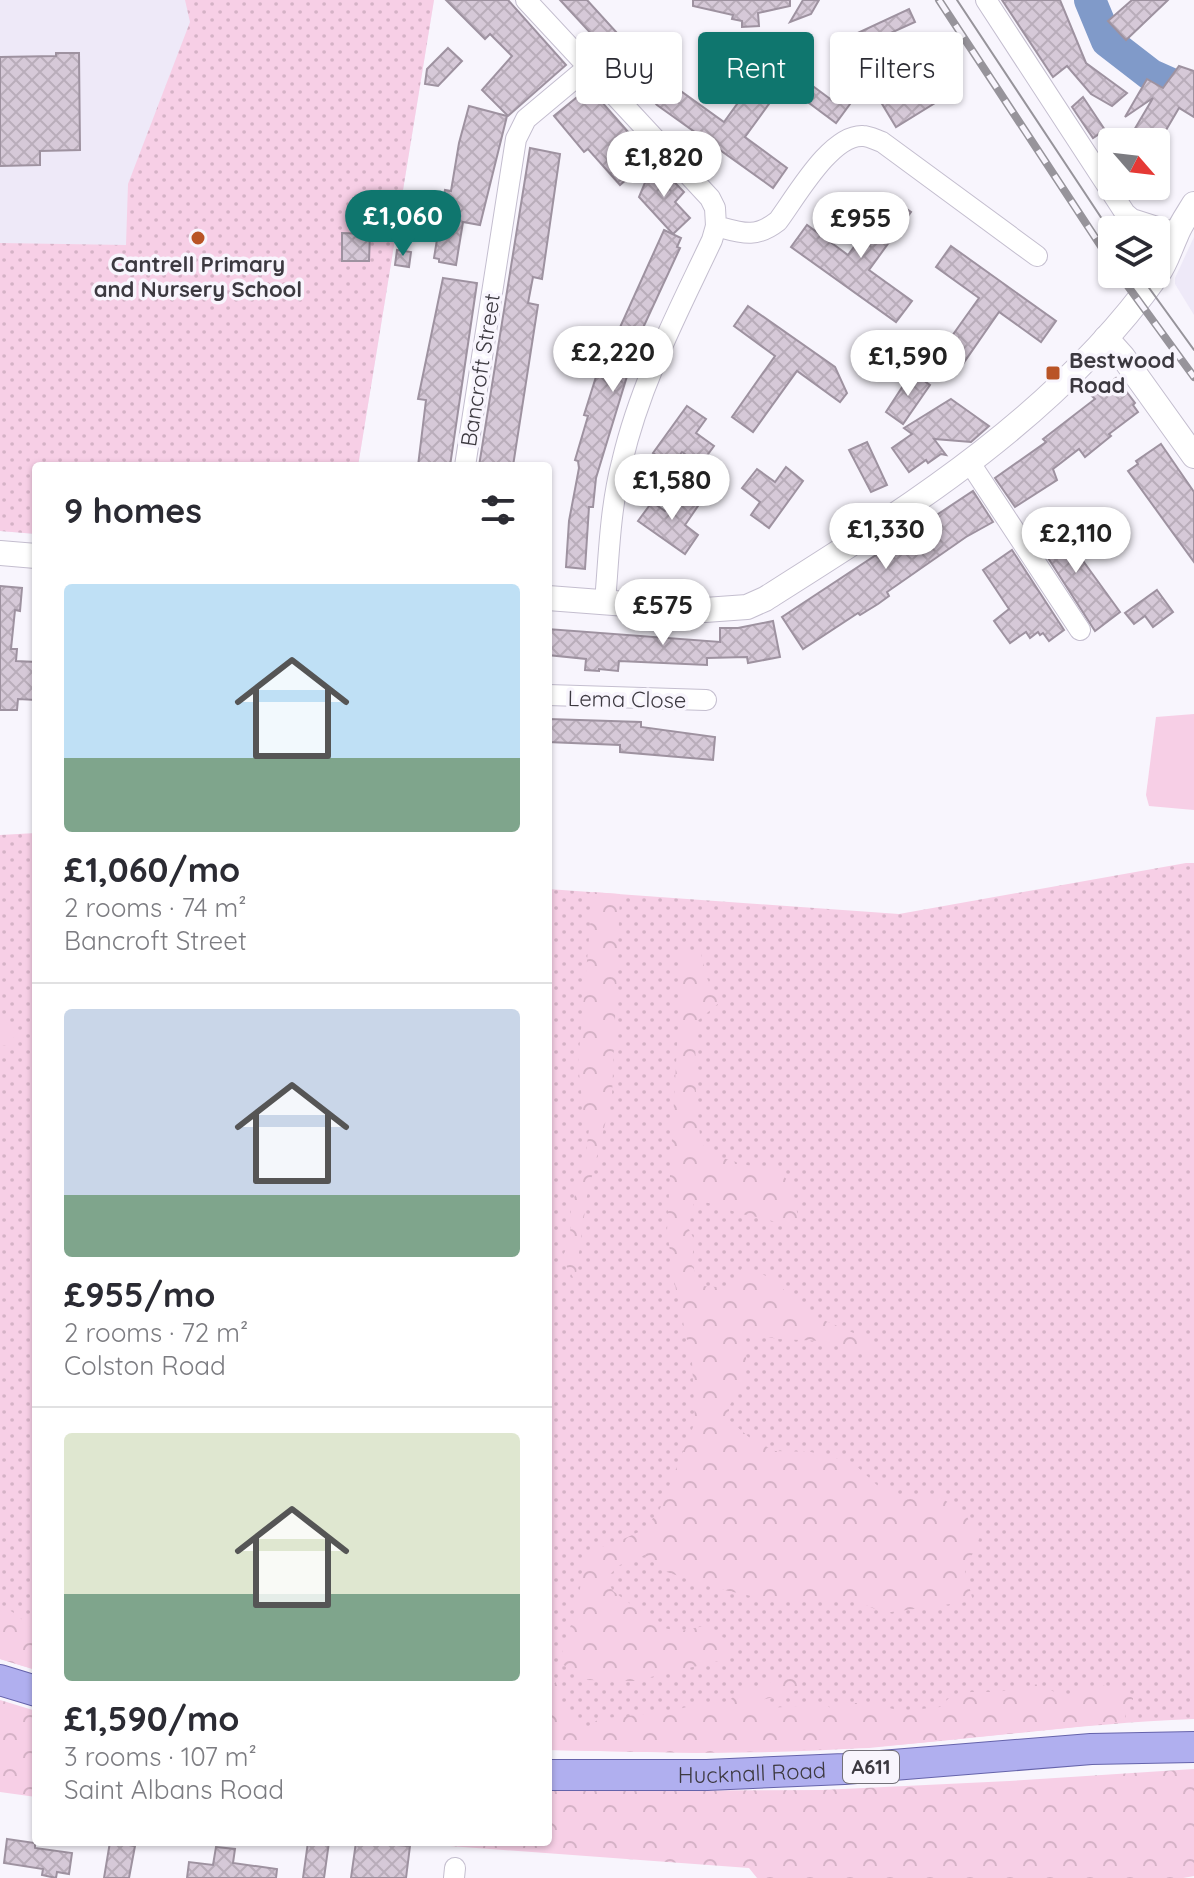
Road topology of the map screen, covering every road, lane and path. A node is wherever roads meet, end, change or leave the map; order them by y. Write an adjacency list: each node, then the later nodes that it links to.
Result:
1 (526, 0): 3 (street)
2 (986, 0): 8 (street)
3 (576, 56)
4 (576, 77): 12 (street, Bancroft Street)
5 (621, 104): 7 (street)
6 (1194, 204): 8 (street)
7 (716, 226): 9 (street); 17 (street)
8 (1176, 233): 10 (street)
9 (1037, 256)
10 (1106, 338): 11 (street); 13 (street)
11 (1194, 456)
12 (466, 462)
13 (970, 463): 17 (street); 18 (street)
14 (0, 553): 15 (street)
15 (32, 556)
16 (552, 598): 17 (street)
17 (605, 602)
18 (1080, 630)
19 (552, 695): 20 (street, Lema Close)
20 (706, 700)
21 (0, 1680): 22 (main road)
22 (32, 1690)
23 (1194, 1747): 24 (main road, Hucknall Road / A611)
24 (552, 1775)

